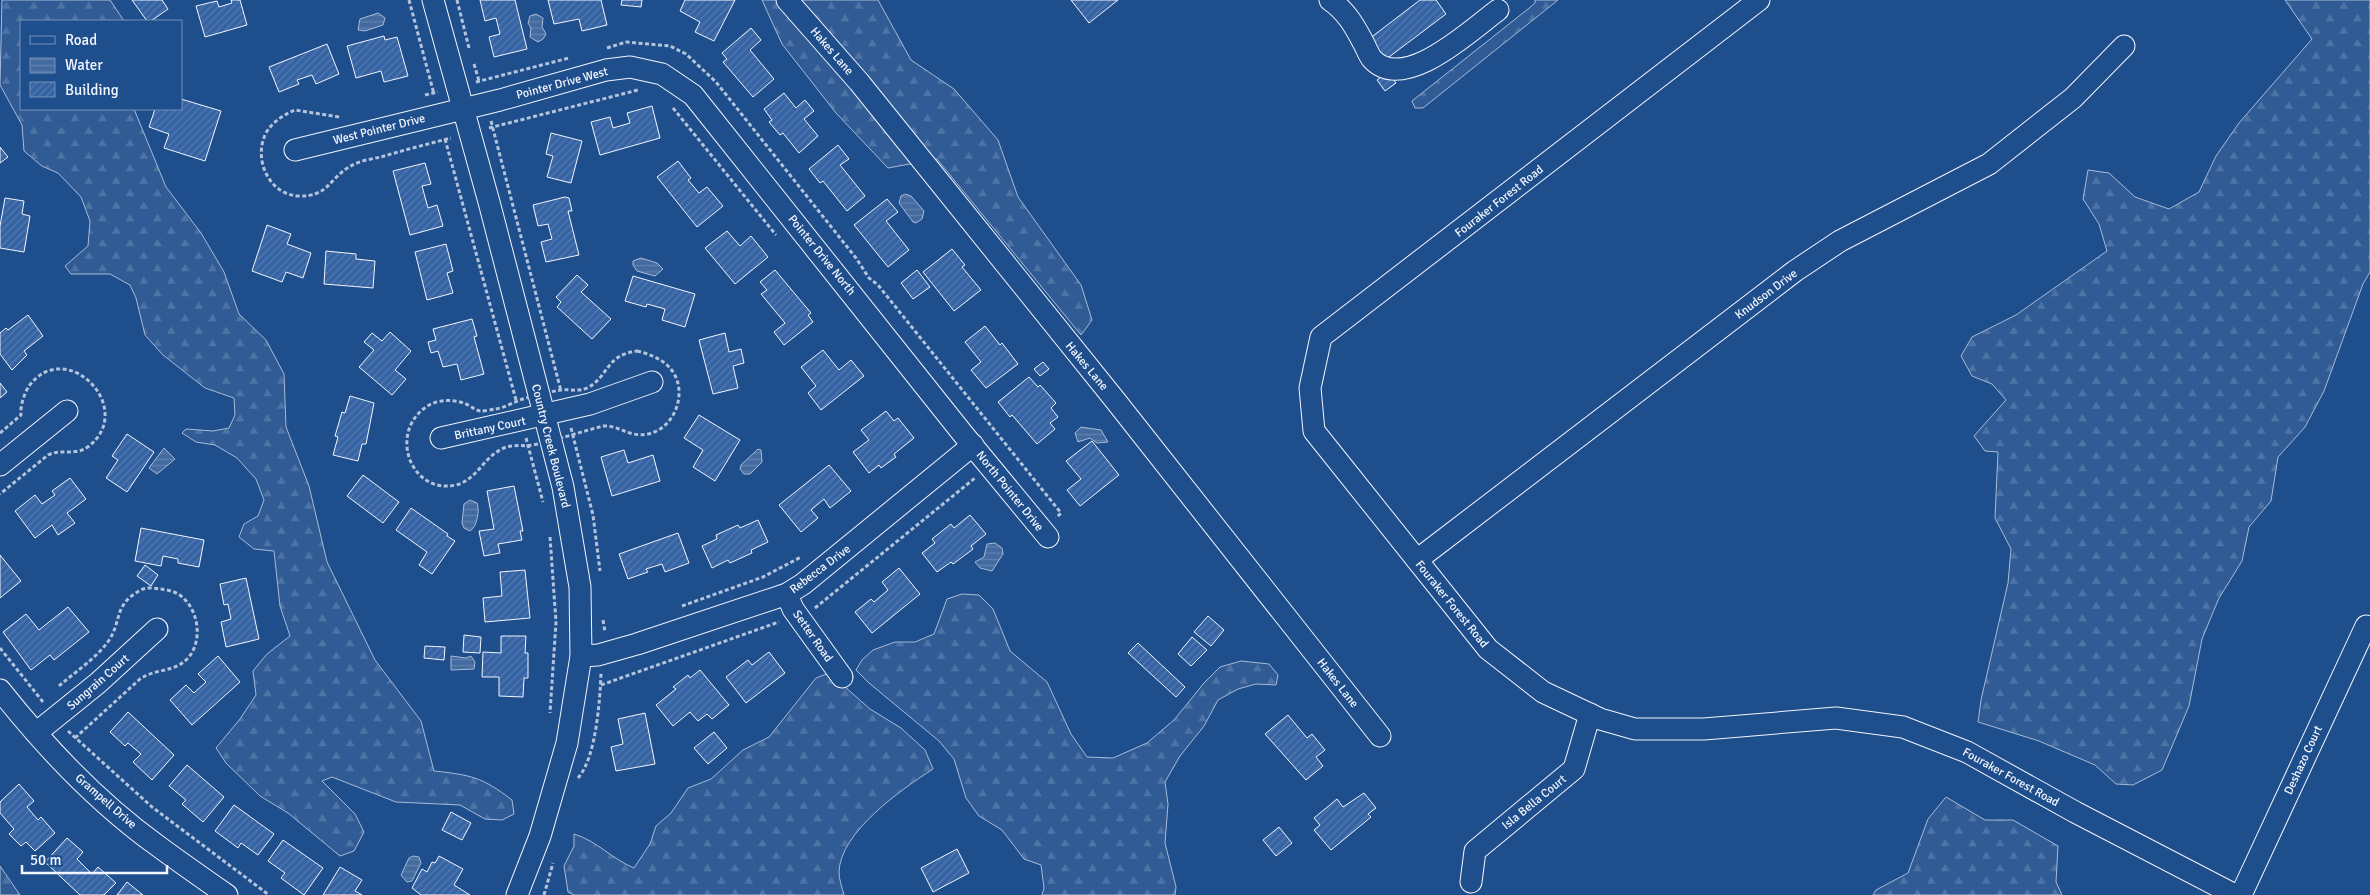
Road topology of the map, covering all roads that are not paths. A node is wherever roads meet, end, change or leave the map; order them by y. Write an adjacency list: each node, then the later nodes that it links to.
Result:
1 (433, 0): 8 (street, Country Creek Boulevard)
2 (787, 0): 26 (street, Hakes Lane)
3 (1330, 0): 5 (street)
4 (1759, 0): 17 (street, Fouraker Forest Road)
5 (1498, 10)
6 (2124, 46): 17 (street, Knudson Drive)
7 (662, 74): 8 (street, Pointer Drive West); 14 (street, Pointer Drive North)
8 (464, 108): 9 (street, West Pointer Drive); 12 (street, Country Creek Boulevard)
9 (295, 150)
10 (652, 382): 12 (street, Brittany Court)
11 (66, 411): 15 (street)
12 (544, 416): 13 (street, Brittany Court); 21 (street, Country Creek Boulevard)
13 (442, 438)
14 (973, 445): 16 (street, North Pointer Drive); 18 (street, Rebecca Drive)
15 (0, 465)
16 (1046, 534)
17 (1417, 560): 24 (street, Fouraker Forest Road)
18 (787, 594): 21 (street, Rebecca Drive); 22 (street, Setter Road)
19 (2366, 626): 31 (street, Deshazo Court)
20 (157, 628): 25 (street, Sungrain Court)
21 (581, 656): 29 (street, Country Creek Boulevard)
22 (842, 677)
23 (0, 690): 25 (street, Grampell Drive)
24 (1590, 714): 27 (street, Isla Bella Court); 30 (street, Fouraker Forest Road)
25 (36, 733): 28 (street, Grampell Drive)
26 (1380, 736)
27 (1471, 882)
28 (227, 895)
29 (517, 895)
30 (2236, 895)
31 (2241, 895)

